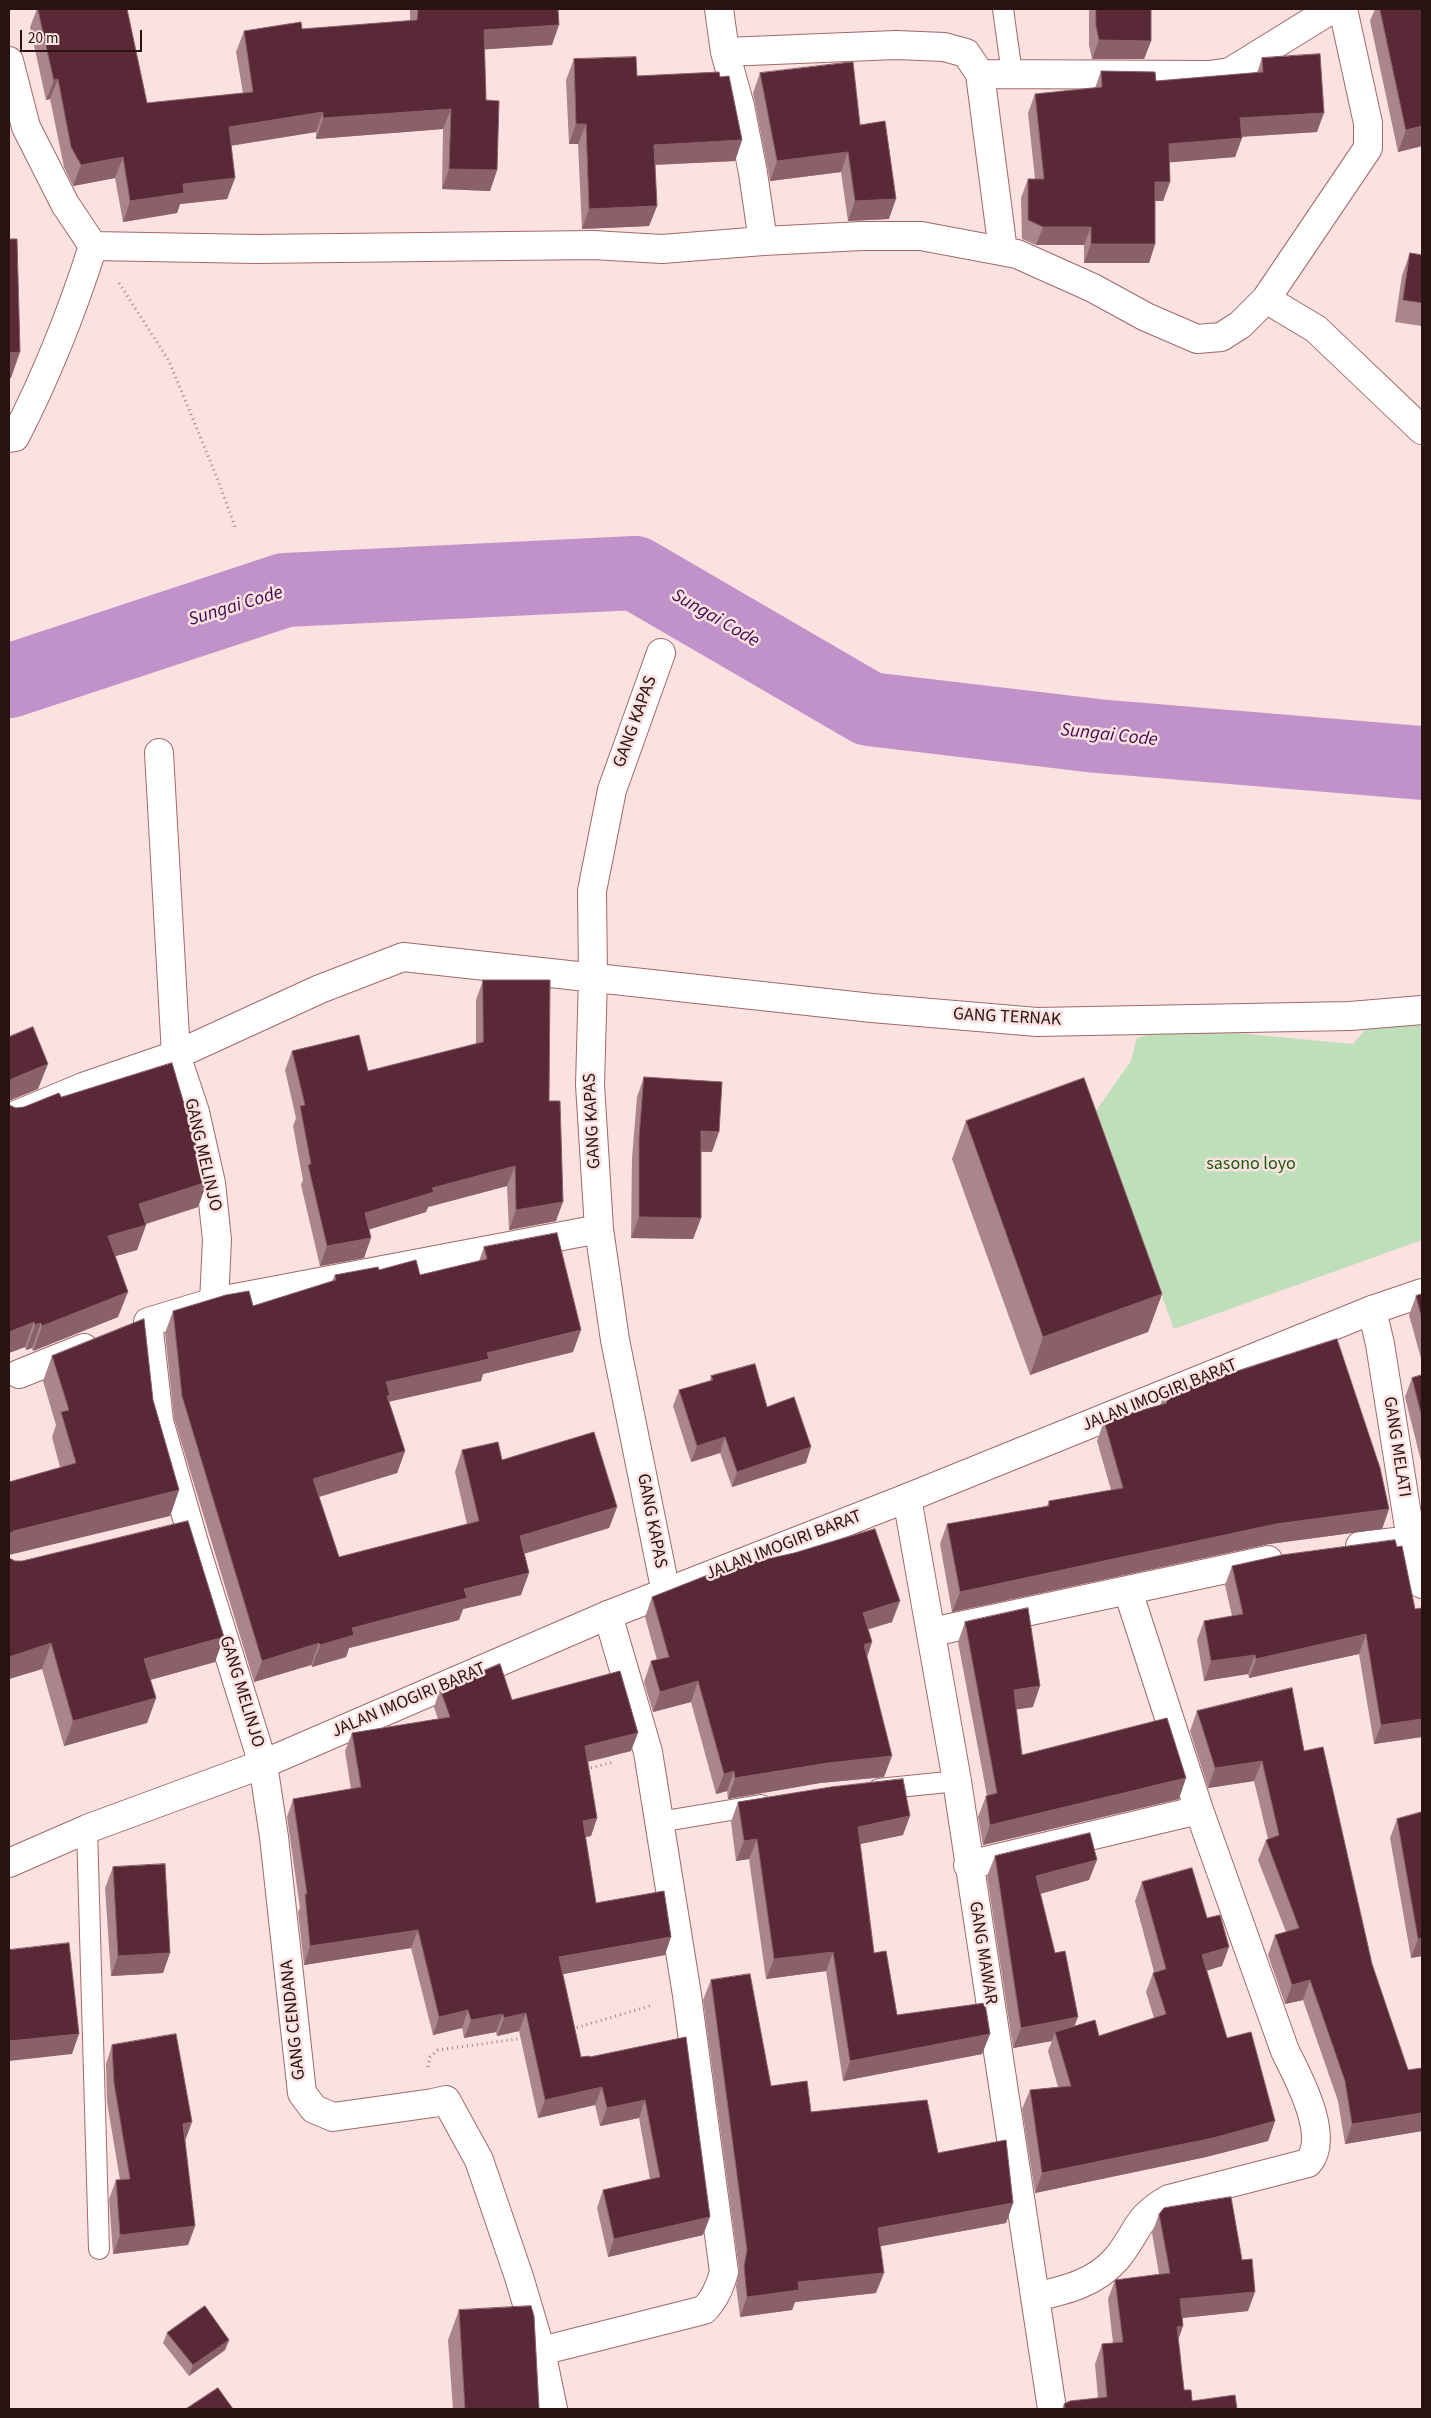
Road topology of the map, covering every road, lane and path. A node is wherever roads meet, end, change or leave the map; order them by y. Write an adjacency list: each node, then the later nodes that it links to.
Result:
1 (719, 9): 5 (street)
2 (1003, 9): 8 (lane)
3 (1332, 9): 8 (street)
4 (1343, 9): 12 (street)
5 (725, 52): 7 (street); 9 (street)
6 (9, 60): 10 (street)
7 (980, 74): 8 (street); 11 (street)
8 (1012, 74)
9 (763, 241): 10 (street); 11 (street)
10 (92, 246): 14 (street); 15 (path)
11 (1003, 251): 12 (street)
12 (1266, 299): 13 (street)
13 (1422, 430)
14 (9, 438)
15 (235, 527)
16 (661, 653): 18 (street, GANG KAPAS)
17 (159, 753): 20 (street, GANG MELINJO)
18 (593, 976): 19 (street, GANG TERNAK); 20 (street, GANG TERNAK); 22 (street, GANG KAPAS)
19 (1422, 1010)
20 (176, 1055): 21 (street, GANG TERNAK); 24 (street, GANG MELINJO)
21 (9, 1118)
22 (599, 1229): 24 (street); 36 (street, GANG KAPAS)
23 (1422, 1293): 25 (street, JALAN IMOGIRI BARAT)
24 (214, 1302): 26 (street)
25 (1372, 1310): 28 (street, JALAN IMOGIRI BARAT); 31 (street, GANG MELATI)
26 (148, 1322): 27 (street); 29 (street, GANG MELINJO)
27 (19, 1374)
28 (907, 1498): 36 (street, JALAN IMOGIRI BARAT); 38 (street, GANG MAWAR)
29 (190, 1527): 30 (street); 40 (street, GANG MELINJO)
30 (163, 1534)
31 (1416, 1540): 32 (street); 34 (street, GANG MELATI)
32 (1336, 1549)
33 (1290, 1556): 35 (street)
34 (1422, 1584)
35 (1128, 1590): 38 (street); 45 (street)
36 (666, 1593): 37 (street, JALAN IMOGIRI BARAT)
37 (608, 1616): 39 (street); 40 (street, JALAN IMOGIRI BARAT)
38 (932, 1632): 42 (street, GANG MAWAR)
39 (648, 1752): 41 (path); 46 (street)
40 (263, 1764): 47 (street, JALAN IMOGIRI BARAT); 53 (street, GANG CENDANA)
41 (584, 1770)
42 (957, 1781): 43 (lane); 49 (street, GANG MAWAR)
43 (861, 1791)
44 (776, 1803): 46 (lane)
45 (1199, 1810): 49 (street); 55 (street)
46 (659, 1822): 50 (street)
47 (87, 1829): 48 (street, JALAN IMOGIRI BARAT); 54 (lane)
48 (9, 1862)
49 (968, 1865): 55 (street, GANG MAWAR)
50 (687, 1995): 51 (path); 56 (street)
51 (565, 2031)
52 (529, 2037): 53 (path)
53 (446, 2100): 56 (street)
54 (99, 2249)
55 (1035, 2297): 58 (street, GANG MAWAR)
56 (541, 2352): 57 (street)
57 (553, 2409)
58 (1052, 2409)

